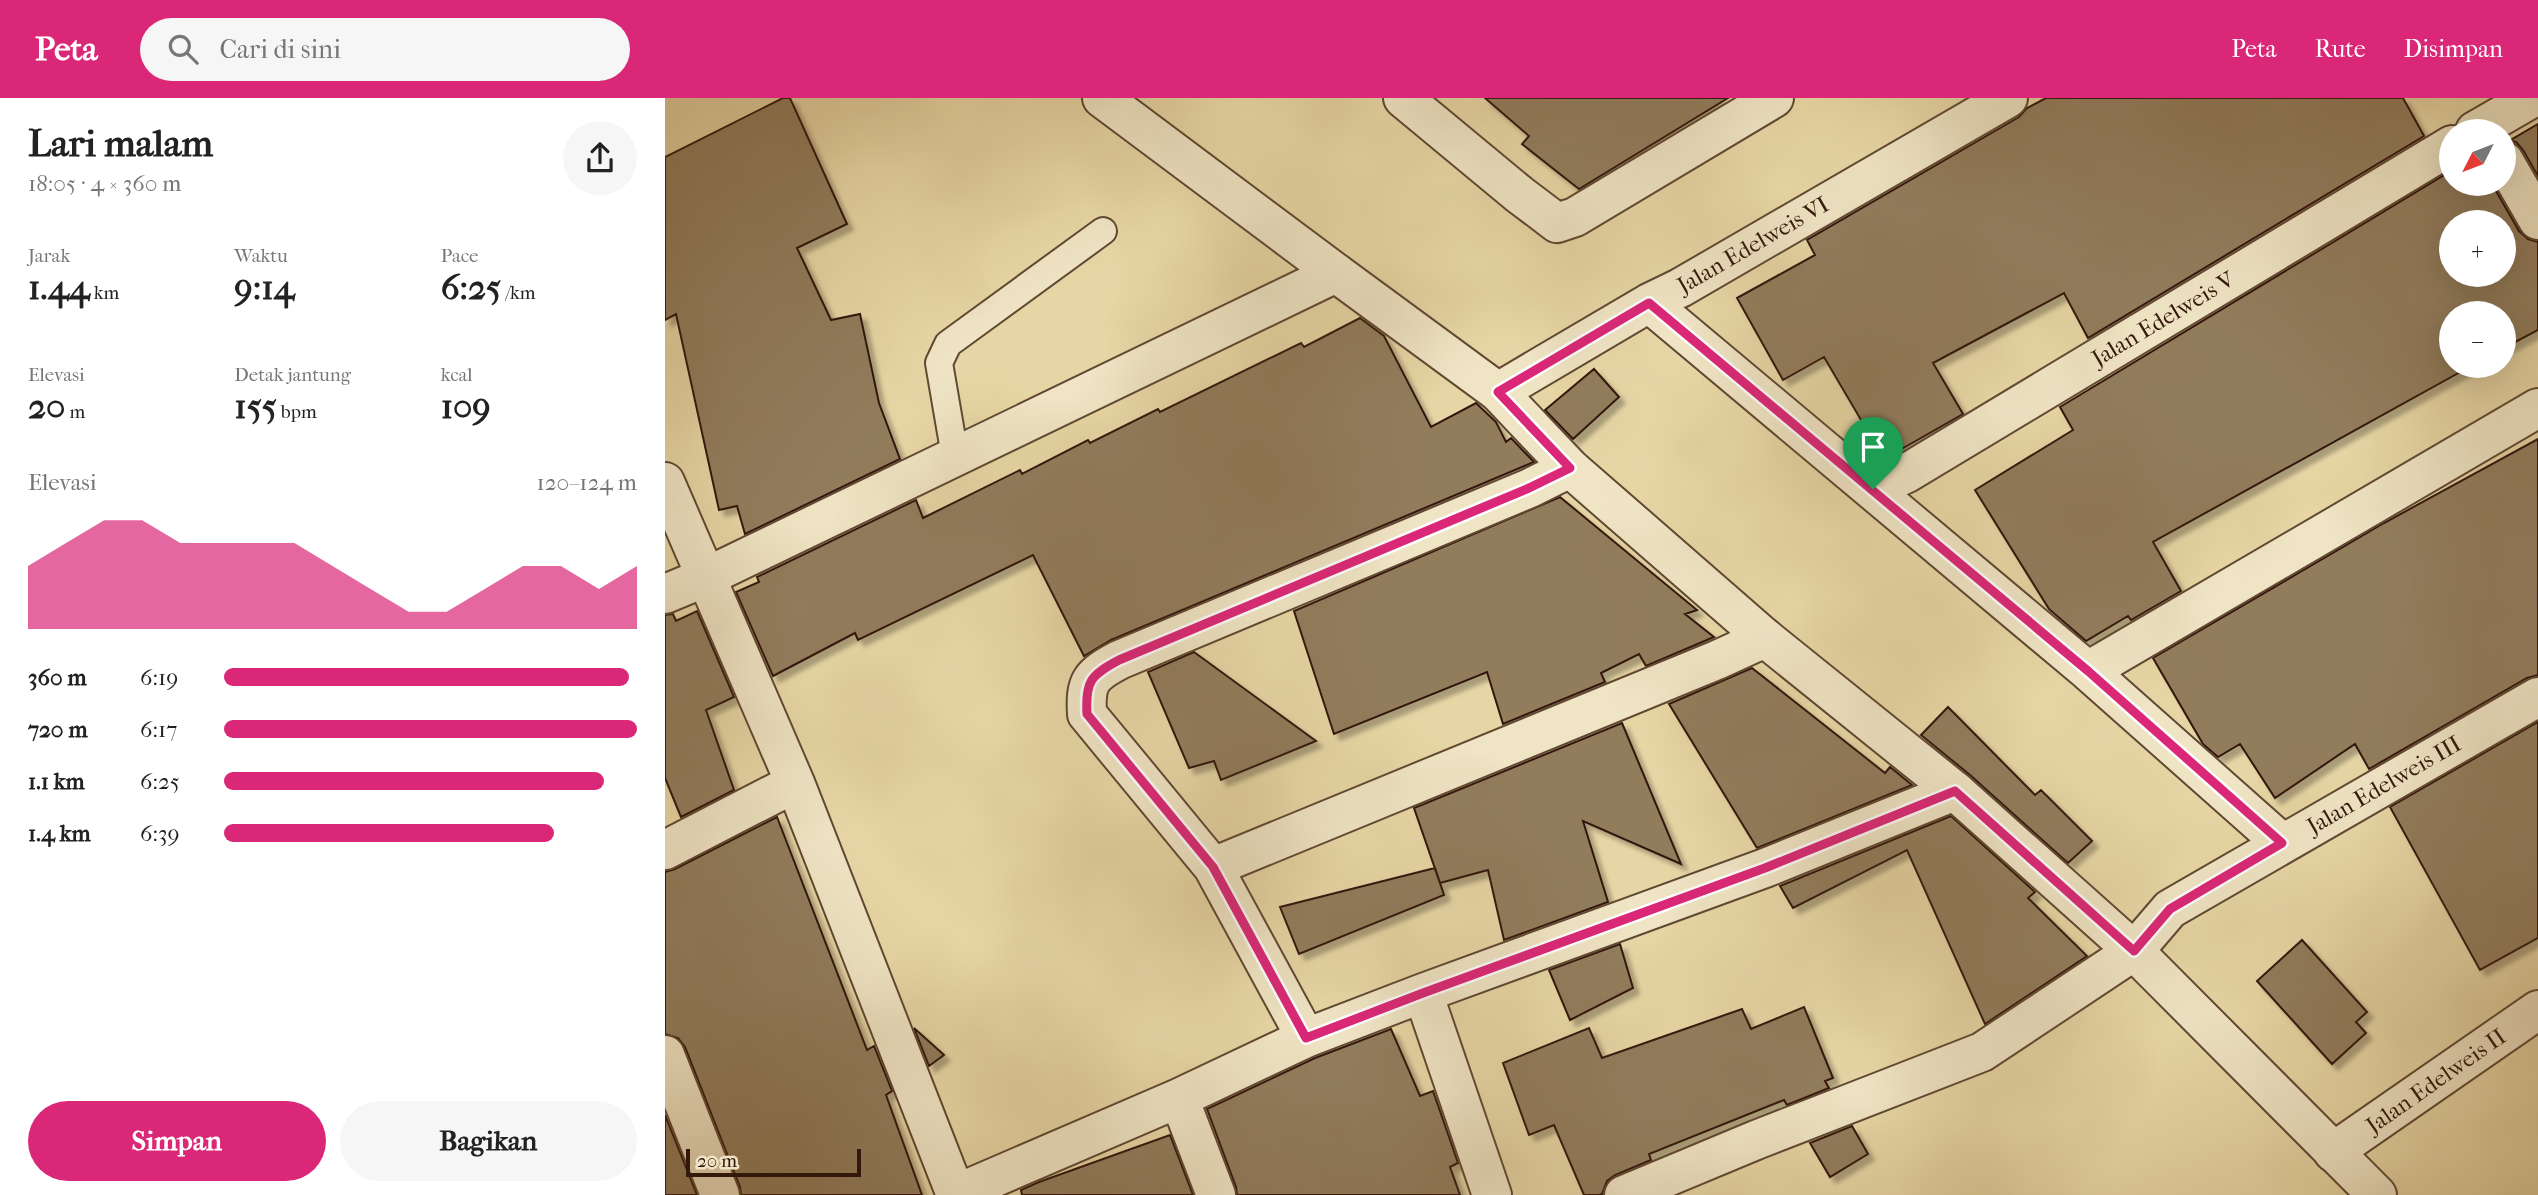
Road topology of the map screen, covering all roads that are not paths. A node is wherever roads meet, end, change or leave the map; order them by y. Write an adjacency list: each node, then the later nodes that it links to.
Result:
1 (1102, 98): 11 (street)
2 (1403, 98): 3 (street)
3 (1774, 98)
4 (2008, 98): 12 (street, Jalan Edelweis VI)
5 (2532, 98): 6 (street)
6 (2485, 119)
7 (2439, 153): 18 (street, Jalan Edelweis V)
8 (2517, 184): 9 (street)
9 (2538, 220)
10 (1103, 231): 15 (lane)
11 (1336, 273): 13 (street); 15 (street)
12 (1636, 310): 13 (street, Jalan Edelweis VI); 18 (street)
13 (1511, 383): 16 (street)
14 (2538, 408): 22 (street)
15 (954, 448): 19 (street)
16 (1570, 468): 21 (street); 28 (street)
17 (665, 482): 19 (street)
18 (1873, 489): 22 (street)
19 (706, 577): 20 (street); 24 (street)
20 (665, 594)
21 (1765, 638): 25 (street); 28 (street)
22 (2088, 671): 27 (street)
23 (2538, 697): 27 (street, Jalan Edelweis III)
24 (795, 783): 26 (street); 37 (street)
25 (1955, 791): 29 (street); 30 (street)
26 (665, 850)
27 (2267, 852): 29 (street, Jalan Edelweis III)
28 (1213, 867): 32 (street)
29 (2134, 951): 35 (street); 40 (street, Jalan Edelweis III)
30 (1423, 993): 32 (street); 39 (street)
31 (2538, 1010): 35 (street, Jalan Edelweis II)
32 (1306, 1038): 34 (street)
33 (665, 1055): 36 (street)
34 (1179, 1098): 37 (street); 38 (street)
35 (2333, 1152): 41 (street)
36 (720, 1195)
37 (956, 1195)
38 (1216, 1195)
39 (1492, 1195)
40 (1624, 1195)
41 (2377, 1195)

